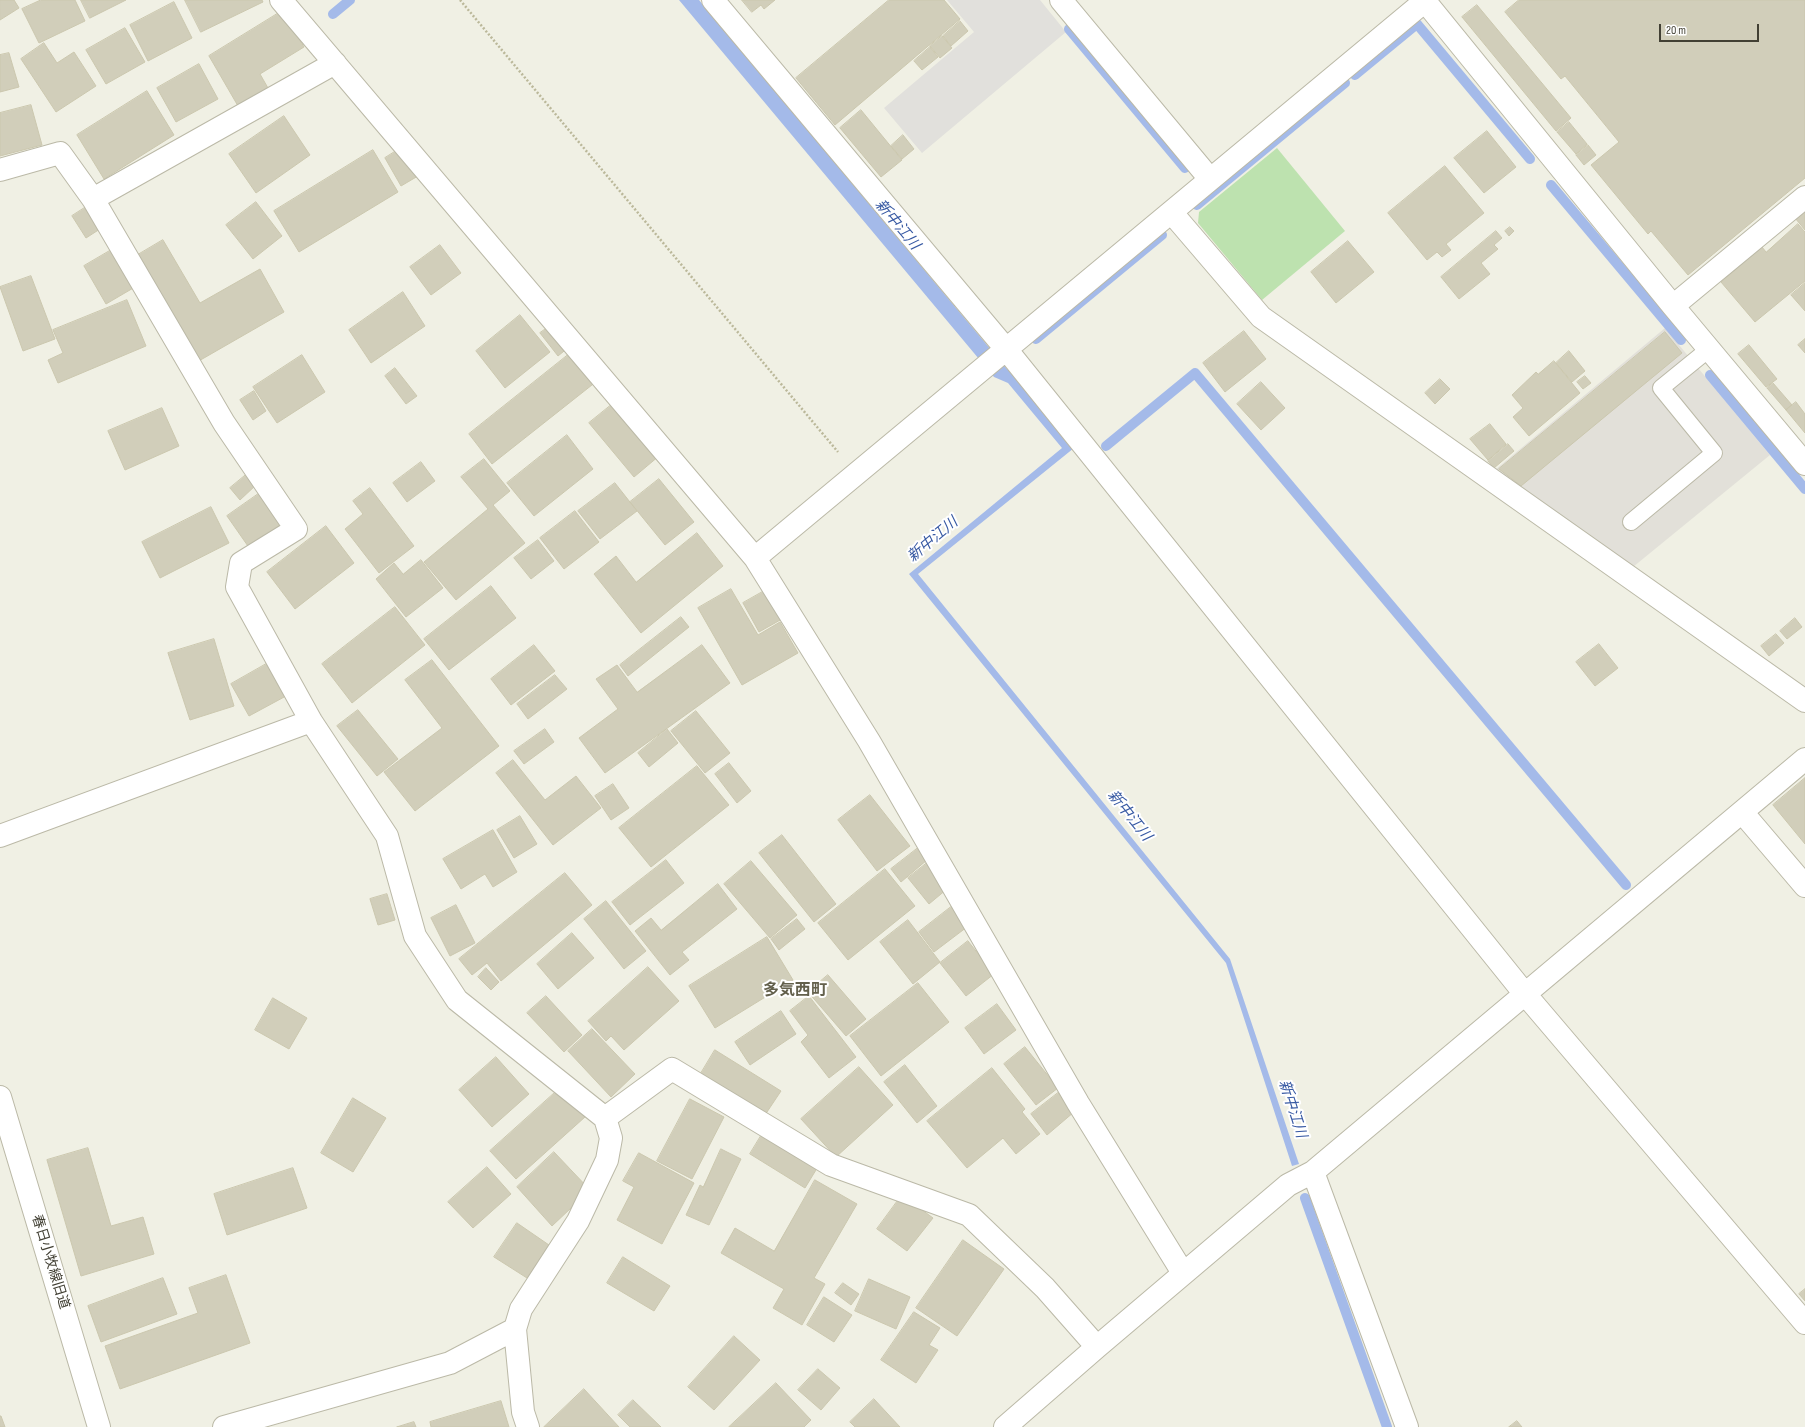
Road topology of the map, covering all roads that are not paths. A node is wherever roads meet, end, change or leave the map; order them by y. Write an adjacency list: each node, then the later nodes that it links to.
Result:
1 (281, 0): 5 (street)
2 (713, 0): 13 (street)
3 (1061, 0): 7 (street)
4 (1425, 0): 7 (street); 11 (street)
5 (335, 63): 9 (street); 16 (street)
6 (0, 170): 9 (street)
7 (1210, 179): 10 (street)
8 (1805, 197): 11 (street)
9 (93, 198): 18 (street)
10 (1172, 213): 13 (street); 17 (street)
11 (1673, 306): 12 (street)
12 (1709, 348): 14 (street); 15 (lane)
13 (1003, 351): 16 (street); 23 (street)
14 (1805, 464)
15 (1631, 522)
16 (755, 558): 27 (street)
17 (1805, 701)
18 (311, 721): 21 (street); 25 (street)
19 (1805, 759): 20 (street)
20 (1742, 812): 22 (street); 23 (street)
21 (0, 836)
22 (1805, 886)
23 (1525, 994): 26 (street); 28 (street)
24 (0, 1097): 31 (street, 春日小牧線旧道)
25 (605, 1118): 29 (street); 30 (street)
26 (1313, 1172): 27 (street); 35 (street)
27 (1183, 1273): 30 (street)
28 (1805, 1323)
29 (515, 1328): 32 (street); 33 (street)
30 (1096, 1347): 34 (street)
31 (99, 1427)
32 (224, 1427)
33 (528, 1427)
34 (1006, 1427)
35 (1407, 1427)

